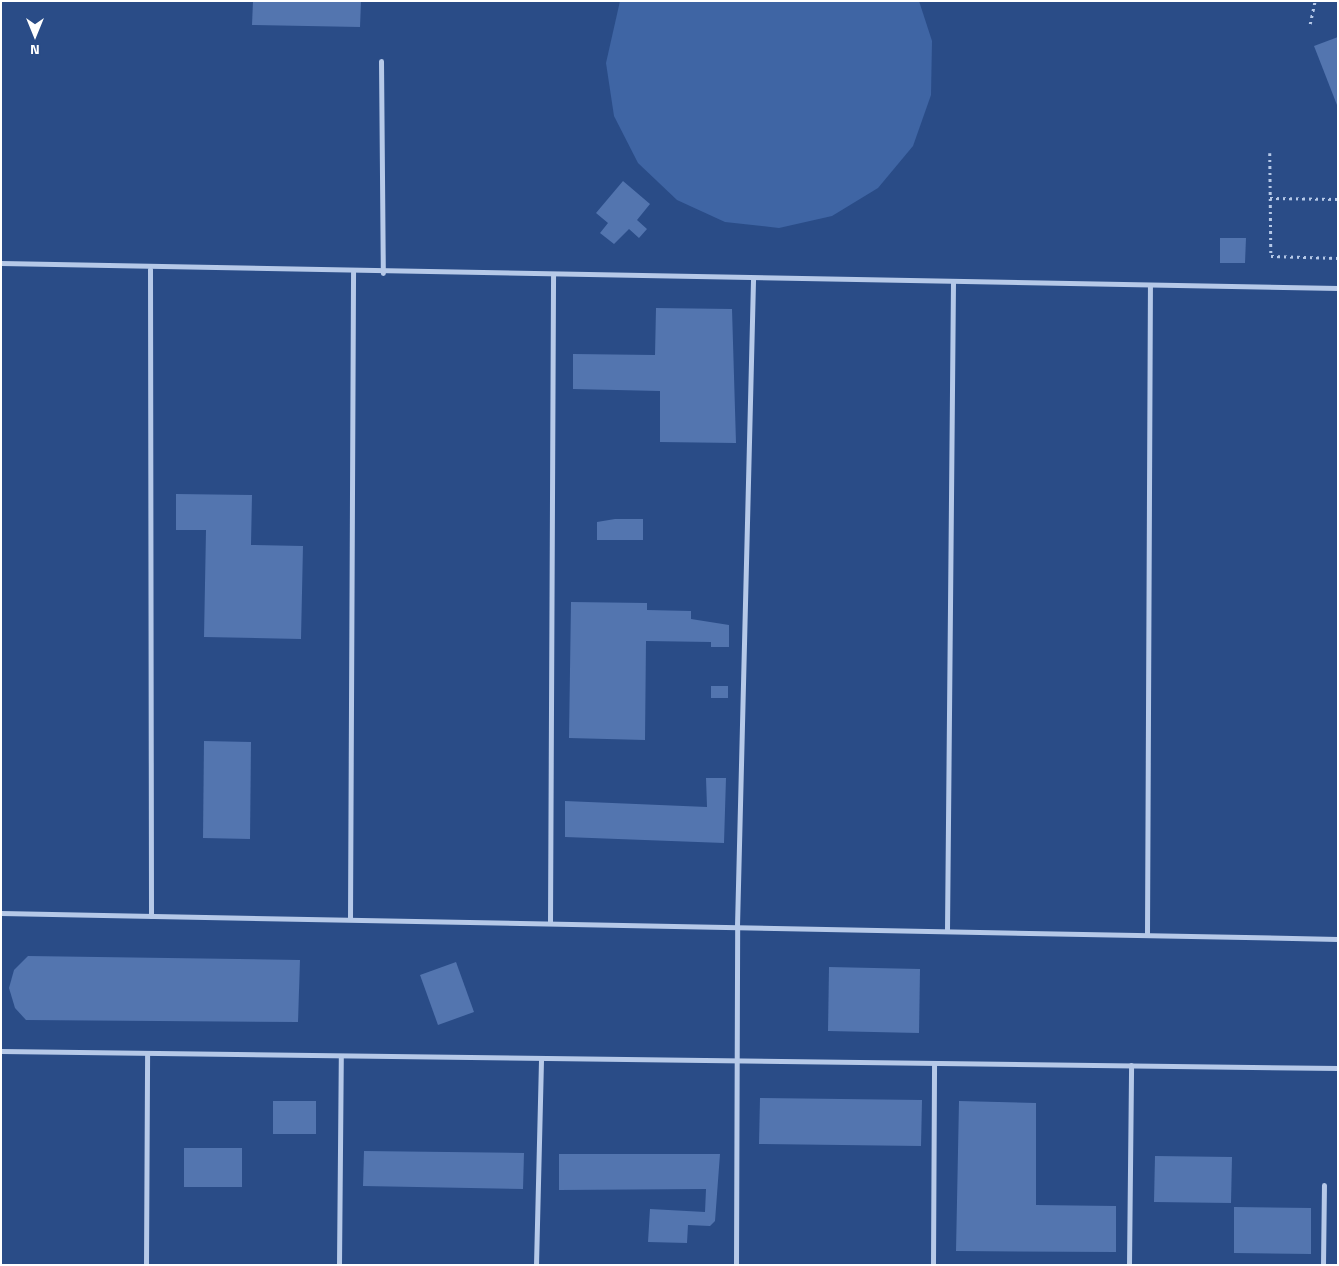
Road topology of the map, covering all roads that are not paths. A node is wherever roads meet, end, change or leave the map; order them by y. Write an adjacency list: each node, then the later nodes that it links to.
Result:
1 (381, 61): 5 (street)
2 (1, 263): 3 (street)
3 (150, 269): 4 (street); 12 (street)
4 (354, 272): 5 (street); 13 (street)
5 (382, 273): 6 (street)
6 (553, 275): 7 (street); 14 (street)
7 (753, 279): 8 (street); 15 (street)
8 (953, 282): 9 (street); 16 (street)
9 (1150, 285): 10 (street); 17 (street)
10 (1338, 288)
11 (1, 913): 12 (street)
12 (151, 916): 13 (street)
13 (350, 920): 14 (street)
14 (550, 923): 15 (street)
15 (737, 926): 16 (street); 23 (street)
16 (947, 931): 17 (street)
17 (1146, 935): 18 (street)
18 (1338, 939)
19 (1, 1051): 20 (street)
20 (147, 1053): 21 (street); 28 (street)
21 (341, 1056): 22 (street); 29 (street)
22 (540, 1058): 23 (street); 30 (street)
23 (737, 1060): 24 (street); 31 (street)
24 (934, 1063): 25 (street); 32 (street)
25 (1131, 1065): 26 (street); 33 (street)
26 (1338, 1068)
27 (1324, 1185): 34 (street)
28 (146, 1265)
29 (340, 1265)
30 (536, 1265)
31 (736, 1265)
32 (933, 1265)
33 (1129, 1265)
34 (1323, 1265)

